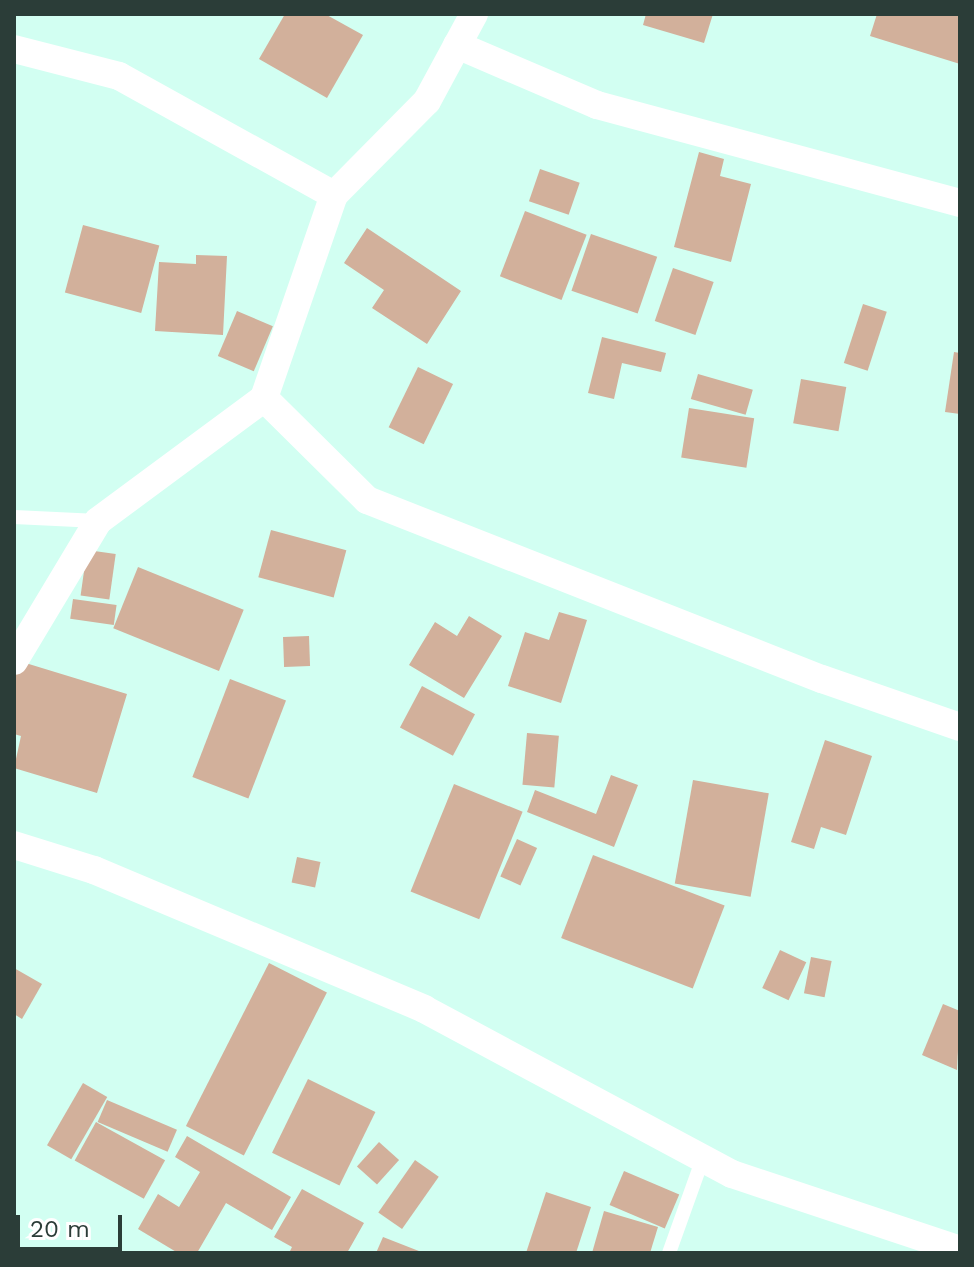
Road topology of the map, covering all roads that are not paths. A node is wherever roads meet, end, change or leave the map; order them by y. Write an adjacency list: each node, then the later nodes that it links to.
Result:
1 (474, 14): 2 (street)
2 (457, 45): 4 (street); 5 (street)
3 (14, 49): 4 (street)
4 (334, 195): 6 (street)
5 (960, 203)
6 (264, 398): 8 (street); 10 (street)
7 (14, 517): 8 (lane)
8 (98, 521): 9 (street)
9 (14, 661)
10 (960, 727)
11 (14, 845): 12 (street)
12 (703, 1158): 13 (street); 14 (lane)
13 (960, 1250)
14 (669, 1253)

